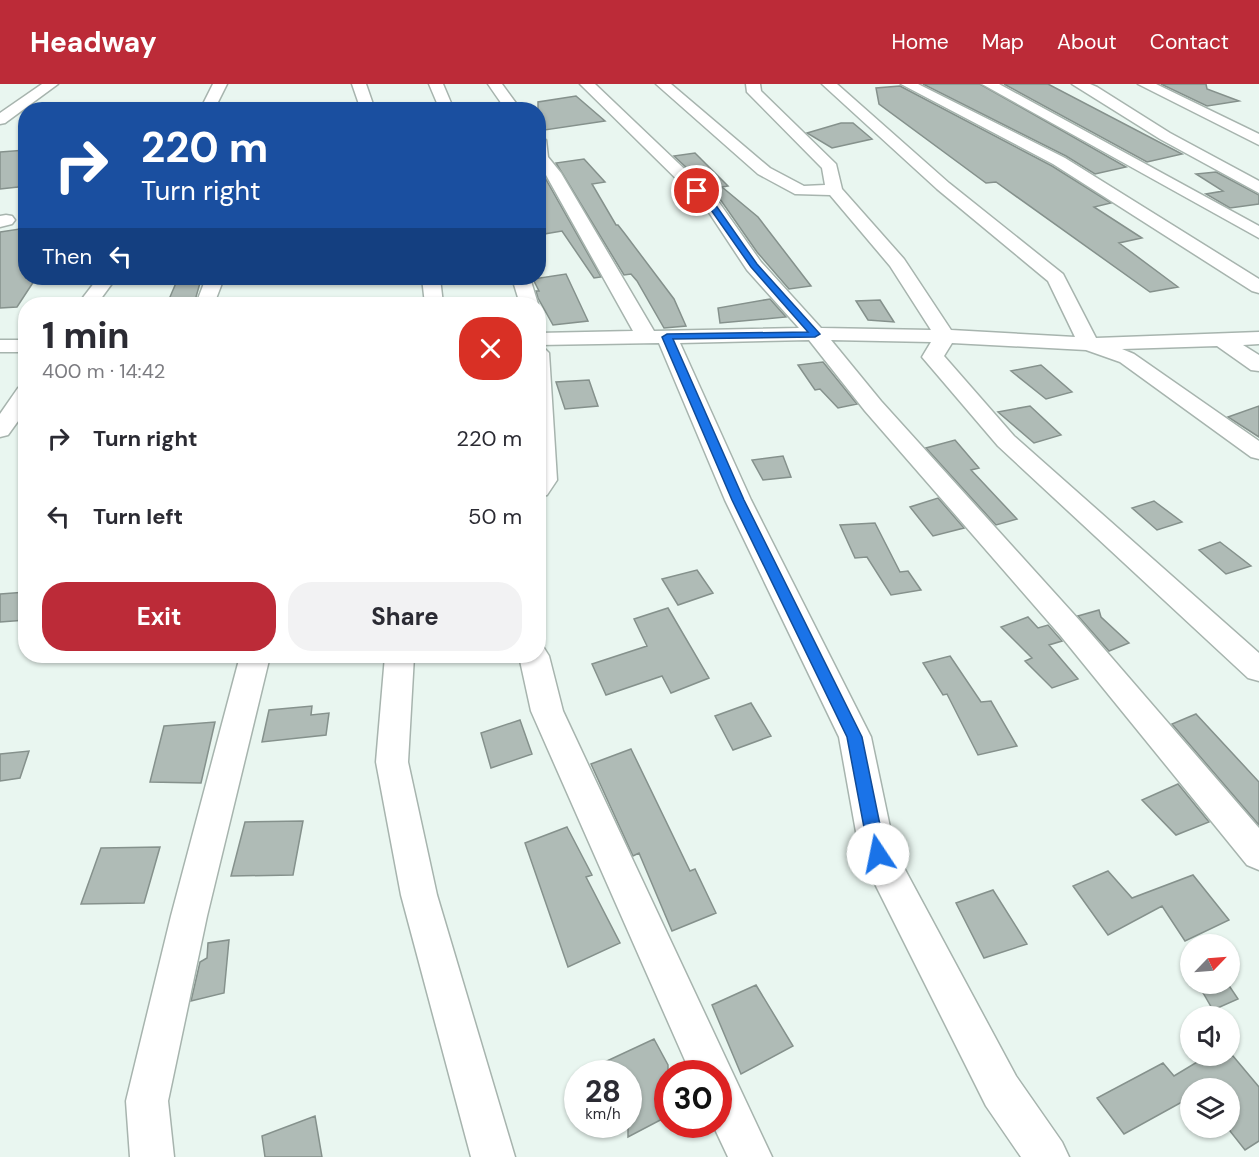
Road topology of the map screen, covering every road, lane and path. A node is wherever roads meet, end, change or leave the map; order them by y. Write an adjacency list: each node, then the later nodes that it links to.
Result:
1 (51, 84): 14 (street)
2 (220, 84): 15 (street)
3 (359, 84): 16 (street)
4 (435, 84): 17 (street)
5 (495, 84): 18 (street)
6 (587, 84): 29 (street)
7 (663, 84): 24 (street)
8 (829, 84): 35 (street)
9 (908, 84): 27 (street)
10 (989, 84): 25 (street)
11 (1079, 84): 23 (street)
12 (1145, 84): 21 (street)
13 (749, 87): 24 (street)
14 (26, 102)
15 (211, 102)
16 (365, 102)
17 (443, 102)
18 (508, 102)
19 (18, 107): 20 (street)
20 (0, 120)
21 (1259, 140)
22 (546, 165): 31 (street)
23 (1259, 188)
24 (834, 190): 30 (street)
25 (1259, 233)
26 (102, 285): 28 (street)
27 (1259, 288)
28 (92, 297)
29 (815, 334): 30 (street); 31 (street); 46 (street)
30 (945, 336): 35 (street); 45 (street)
31 (657, 337): 33 (street); 52 (street)
32 (1259, 338): 34 (street)
33 (546, 339)
34 (1224, 341): 35 (street); 38 (street)
35 (1089, 344): 41 (street)
36 (0, 346): 37 (street)
37 (18, 346)
38 (1259, 365)
39 (18, 404): 40 (street)
40 (0, 430)
41 (1259, 452)
42 (253, 663): 49 (street)
43 (399, 663): 50 (street)
44 (536, 663): 47 (street)
45 (1259, 670)
46 (1259, 854)
47 (706, 1060)
48 (732, 1119): 51 (street)
49 (153, 1157)
50 (493, 1157)
51 (750, 1157)
52 (1047, 1157)

